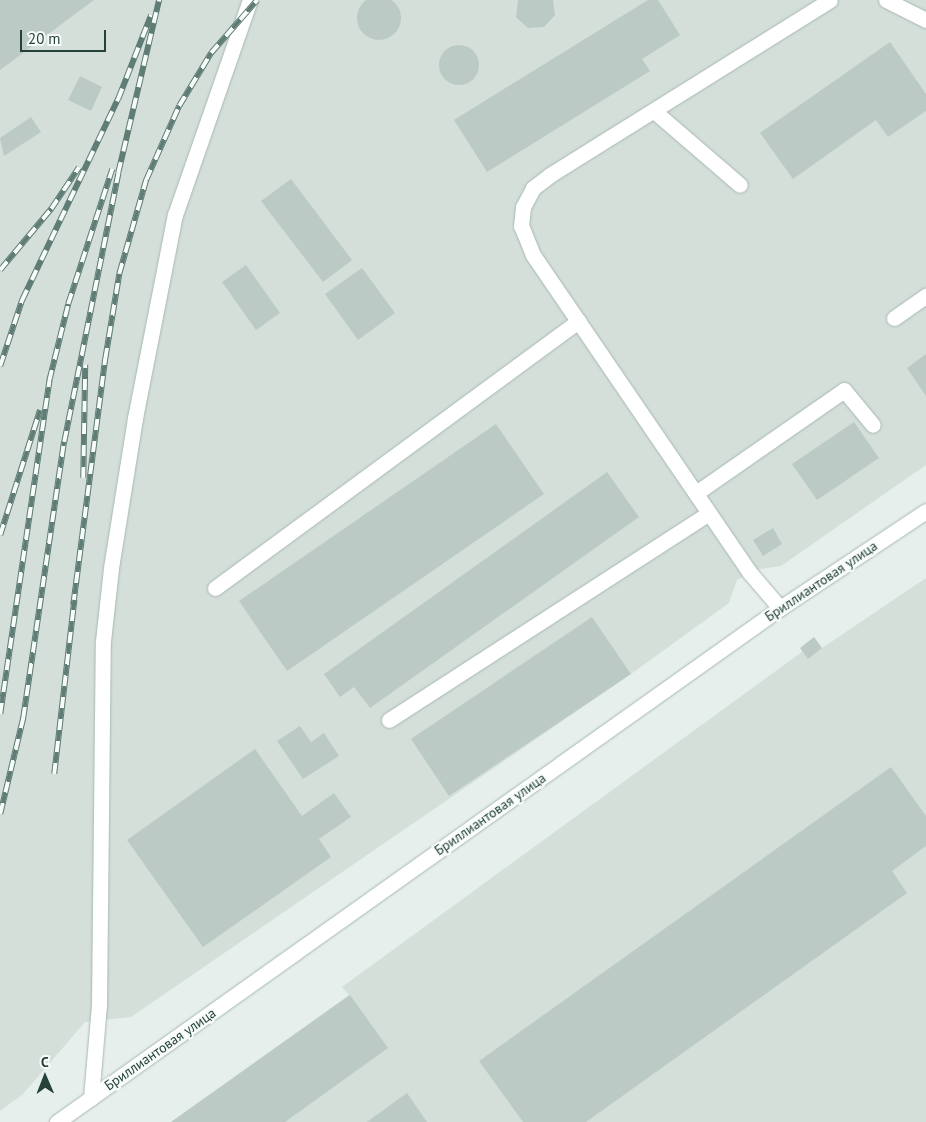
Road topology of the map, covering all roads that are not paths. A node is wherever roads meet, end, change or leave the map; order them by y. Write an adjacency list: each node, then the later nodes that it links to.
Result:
1 (250, 0): 17 (street)
2 (830, 0): 5 (street)
3 (886, 0): 4 (street)
4 (926, 20)
5 (654, 111): 6 (street); 9 (street)
6 (740, 185)
7 (926, 296): 8 (street)
8 (894, 318)
9 (579, 321): 11 (street); 14 (street)
10 (873, 426): 11 (street)
11 (696, 493): 13 (street)
12 (926, 511): 15 (street, Бриллиантовая улица)
13 (709, 513): 15 (street); 16 (street)
14 (215, 588)
15 (780, 608): 17 (street, Бриллиантовая улица)
16 (389, 720)
17 (91, 1098): 18 (street, Бриллиантовая улица)
18 (57, 1122)

